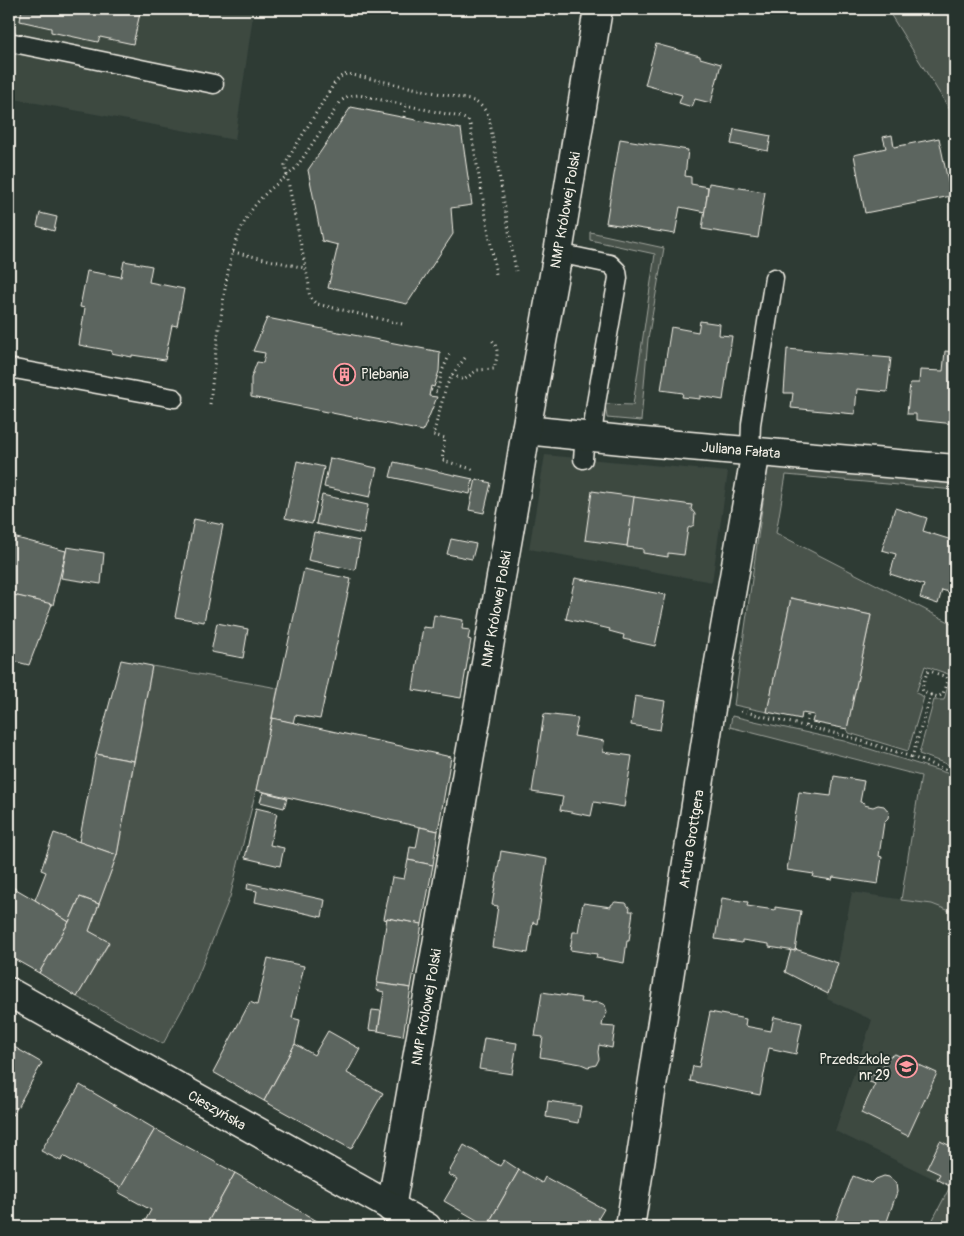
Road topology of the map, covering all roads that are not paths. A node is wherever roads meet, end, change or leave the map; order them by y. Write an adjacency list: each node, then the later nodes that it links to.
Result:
1 (598, 9): 4 (street, NMP Królowej Polski)
2 (9, 42): 3 (lane)
3 (214, 84)
4 (558, 253): 8 (street, NMP Królowej Polski); 9 (lane)
5 (774, 278): 10 (lane)
6 (9, 368): 7 (lane)
7 (174, 398)
8 (526, 430): 9 (street, Juliana Fałata); 13 (street, NMP Królowej Polski)
9 (587, 444): 10 (street, Juliana Fałata)
10 (753, 451): 11 (street, Juliana Fałata); 15 (street, Artura Grottgera)
11 (955, 469)
12 (9, 992): 13 (street, Cieszyńska)
13 (391, 1208): 14 (street, Cieszyńska)
14 (427, 1227)
15 (630, 1227)

